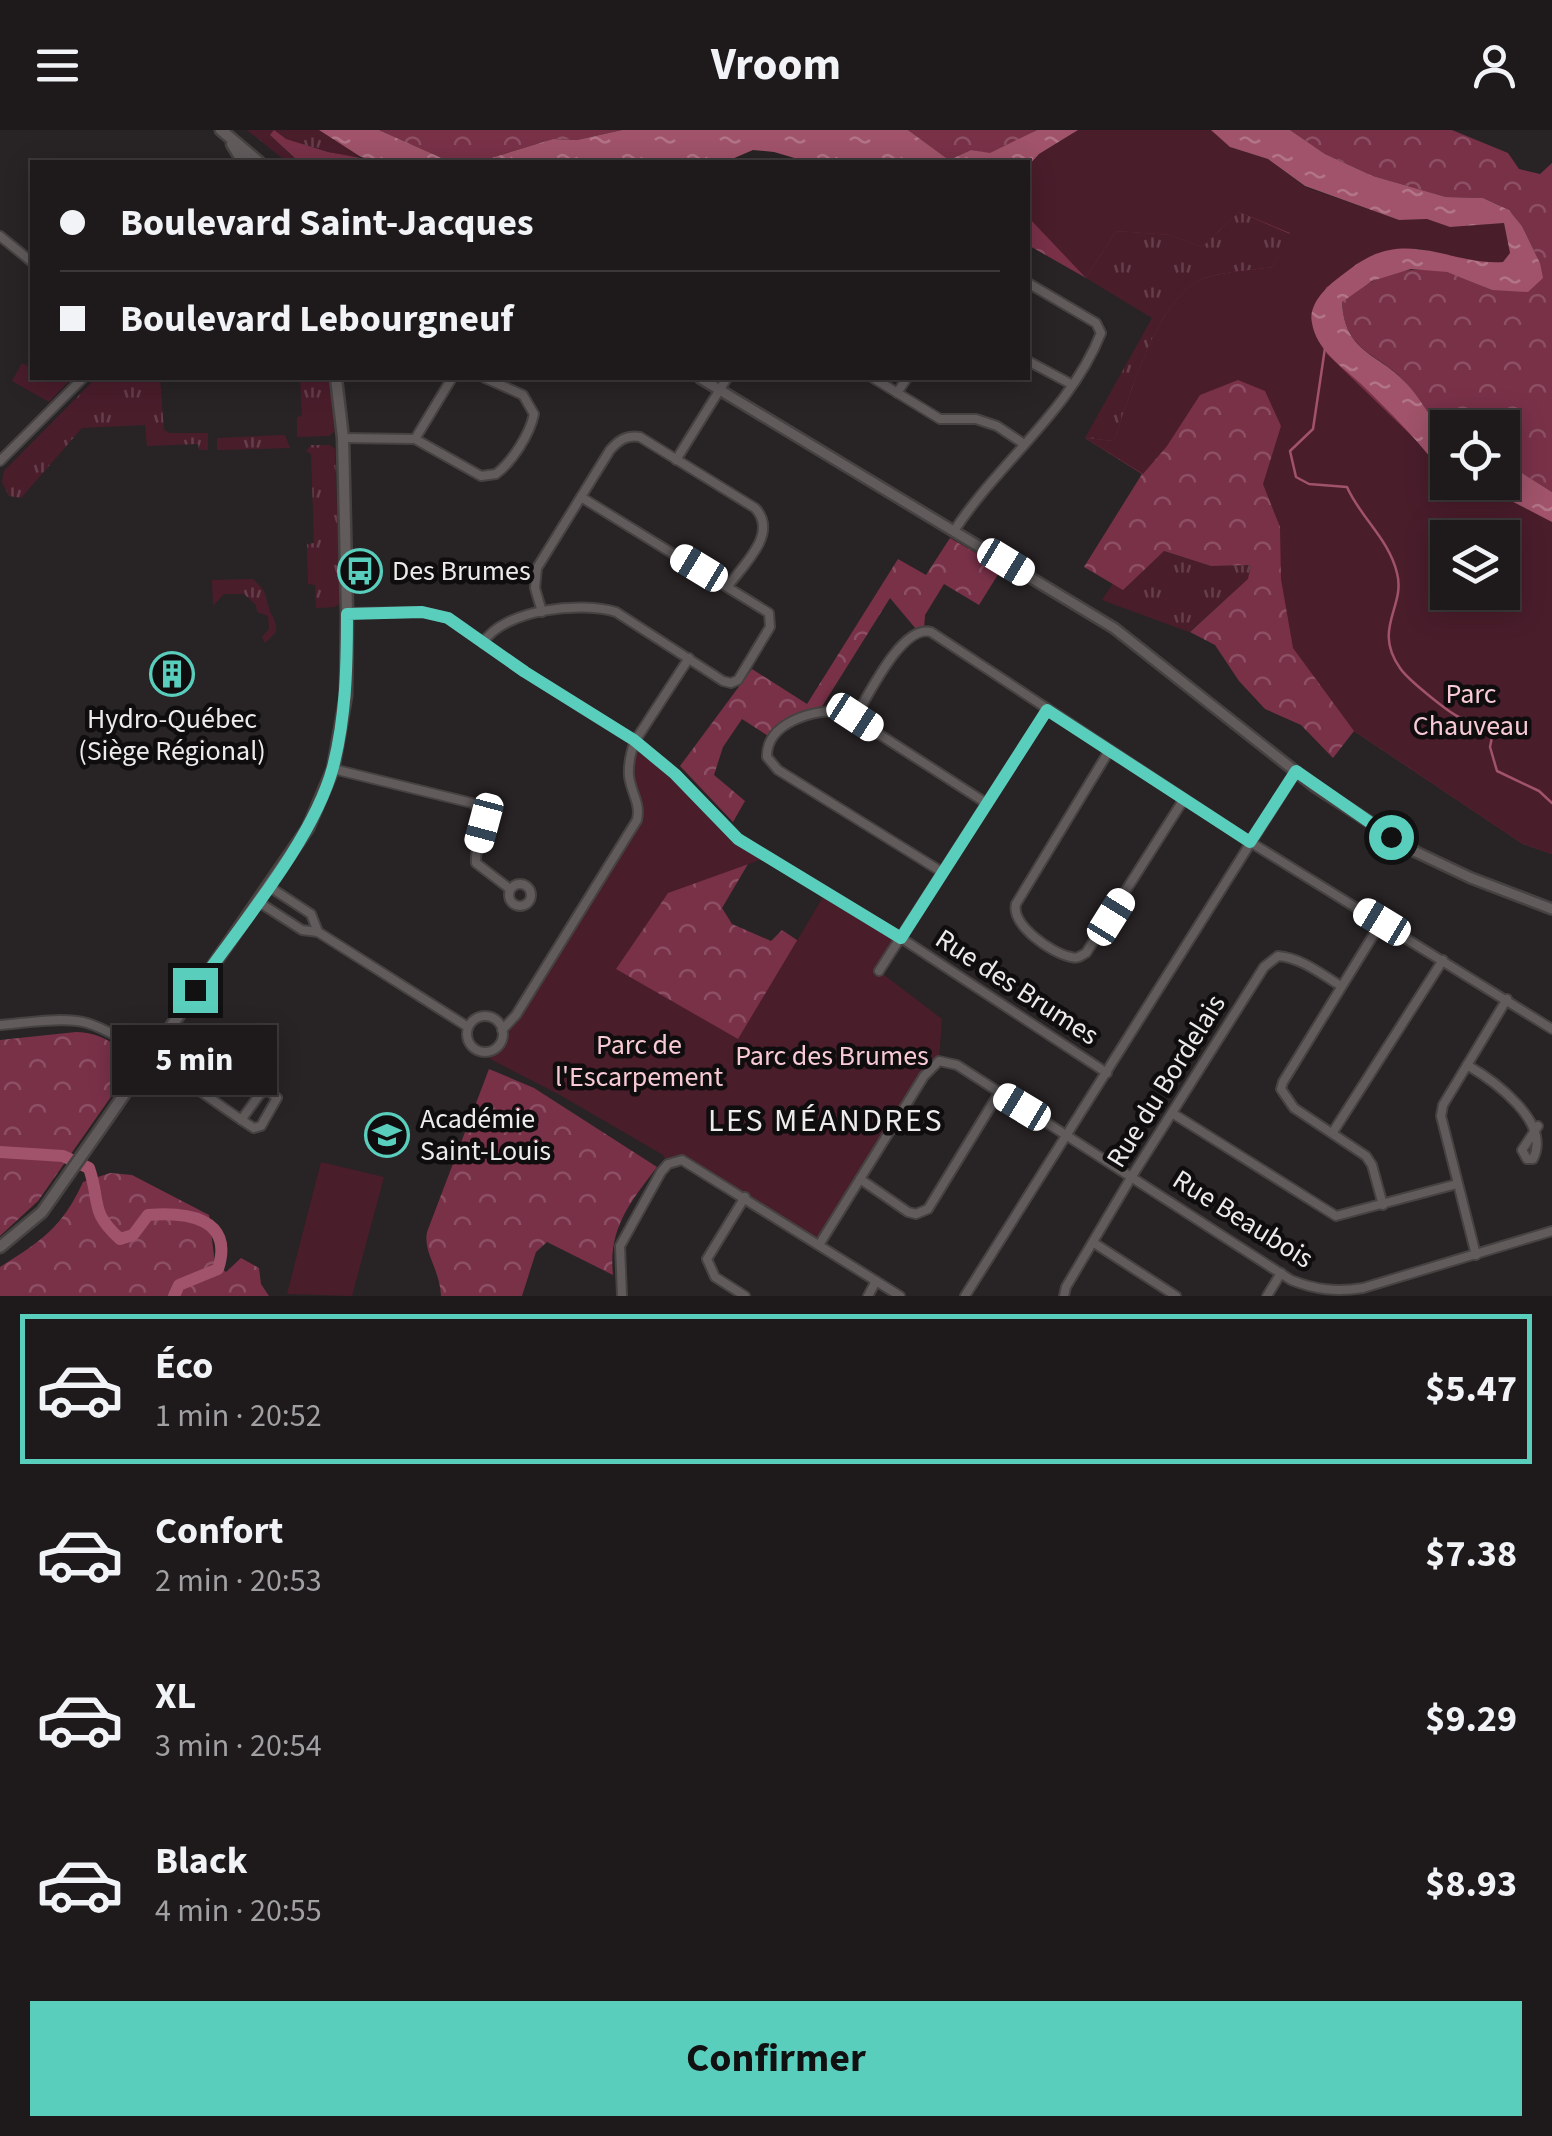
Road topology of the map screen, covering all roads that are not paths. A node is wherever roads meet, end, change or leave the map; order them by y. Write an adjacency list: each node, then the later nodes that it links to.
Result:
1 (224, 132): 2 (main road); 3 (main road)
2 (242, 160)
3 (257, 160)
4 (0, 236): 5 (street)
5 (30, 260)
6 (1030, 284): 16 (street)
7 (1030, 362): 16 (street)
8 (80, 380): 23 (street)
9 (336, 380): 19 (main road)
10 (451, 380): 20 (street)
11 (490, 380): 20 (street)
12 (704, 380): 17 (street)
13 (726, 380): 17 (street)
14 (875, 380): 18 (street)
15 (906, 380): 18 (street)
16 (1072, 384): 21 (street)
17 (720, 389): 22 (street); 25 (street)
18 (897, 393): 21 (street)
19 (343, 438): 20 (street); 28 (main road)
20 (415, 440)
21 (1024, 444): 25 (street)
22 (676, 460): 24 (street); 26 (street)
23 (0, 461)
24 (581, 497): 26 (street); 27 (street)
25 (954, 531): 36 (street)
26 (728, 586): 30 (street)
27 (542, 612): 29 (street); 30 (street)
28 (347, 614): 29 (street, Rue des Brumes); 35 (main road)
29 (484, 643): 33 (street, Rue des Brumes)
30 (688, 658): 33 (street)
31 (1047, 710): 32 (street); 34 (street); 38 (street)
32 (855, 717): 38 (street); 40 (street)
33 (634, 740): 47 (street, Rue des Brumes); 55 (street)
34 (1108, 751): 37 (street); 37 (street)
35 (333, 769): 41 (main road); 42 (street)
36 (1296, 771): 39 (street); 44 (street)
37 (1184, 799): 39 (street)
38 (986, 803): 40 (street)
39 (1250, 842): 45 (street); 58 (street)
40 (942, 872): 47 (street)
41 (268, 886): 43 (main road); 46 (street)
42 (510, 889)
43 (257, 901): 46 (street); 56 (main road)
44 (1552, 909)
45 (1382, 922): 48 (street); 50 (street)
46 (318, 932): 53 (street)
47 (901, 938): 49 (street); 58 (street, Rue des Brumes)
48 (1443, 960): 51 (street); 63 (street)
49 (879, 971)
50 (1340, 986): 60 (street, Rue du Bordelais); 63 (street)
51 (1507, 999): 54 (street); 57 (street)
52 (0, 1025): 56 (street)
53 (468, 1027): 55 (street); 55 (street)
54 (1552, 1029)
55 (502, 1030)
56 (148, 1056): 61 (street); 73 (main road)
57 (1468, 1065): 62 (street); 67 (street)
58 (1107, 1073): 64 (street)
59 (999, 1093): 64 (street, Rue Beaubois); 66 (street, Rue Beaubois); 66 (street)
60 (1172, 1113): 65 (street, Rue du Bordelais); 69 (street)
61 (242, 1120): 61 (street)
62 (1538, 1126)
63 (1332, 1132): 69 (street)
64 (1069, 1134): 65 (street, Rue Beaubois); 81 (street)
65 (1132, 1176): 71 (street, Rue du Bordelais); 75 (street, Rue Beaubois)
66 (860, 1179): 72 (street)
67 (1457, 1184): 69 (street); 74 (street)
68 (745, 1197): 72 (street); 77 (street); 78 (street)
69 (1383, 1205)
70 (1552, 1231): 74 (street, Rue Beaubois)
71 (1094, 1244): 82 (street, Rue du Bordelais); 83 (street)
72 (819, 1245): 76 (street)
73 (0, 1247)
74 (1476, 1255): 75 (street, Rue Beaubois)
75 (1280, 1273): 84 (street)
76 (876, 1281): 79 (street); 80 (street)
77 (622, 1296)
78 (745, 1296)
79 (868, 1296)
80 (900, 1296)
81 (965, 1296)
82 (1064, 1296)
83 (1176, 1296)
84 (1267, 1296)

